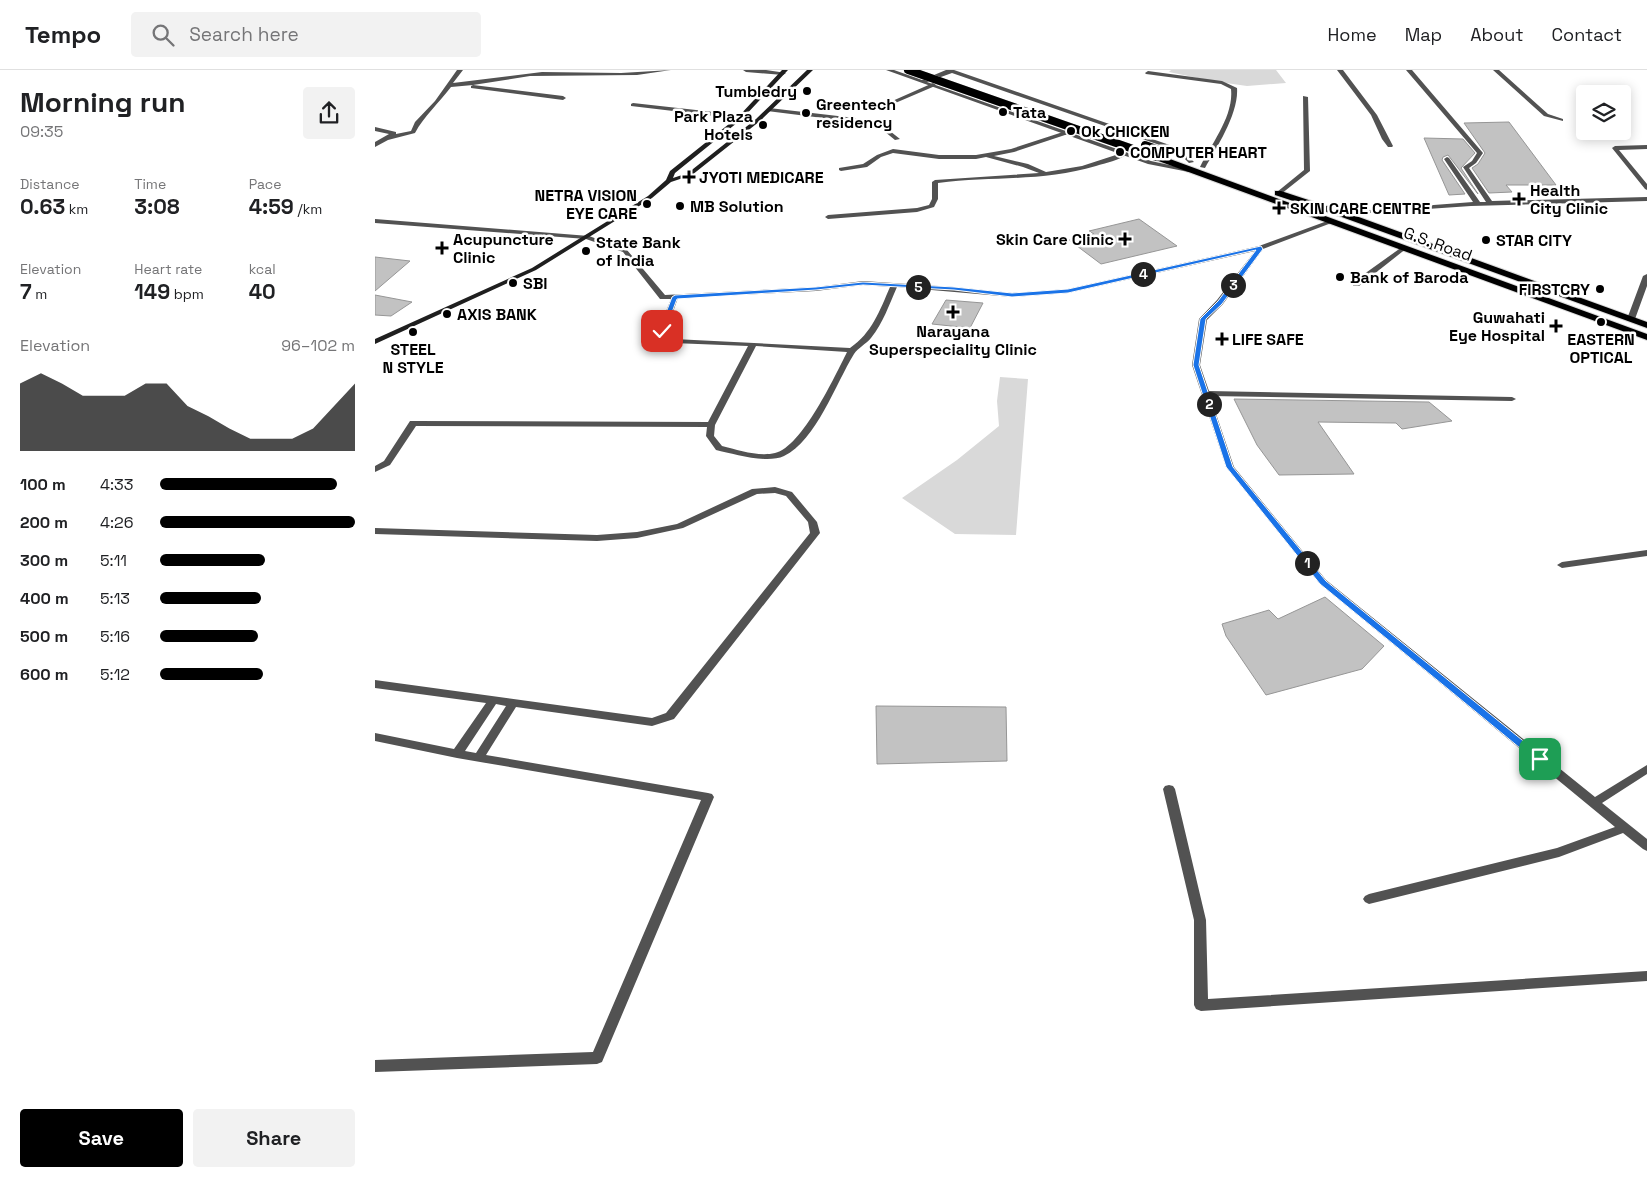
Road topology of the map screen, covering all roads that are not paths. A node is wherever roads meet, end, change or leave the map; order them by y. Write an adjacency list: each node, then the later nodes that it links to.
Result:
1 (460, 70): 16 (street)
2 (668, 70): 16 (street)
3 (746, 70): 12 (street)
4 (810, 70): 23 (main road)
5 (889, 70): 15 (street)
6 (908, 70): 36 (main road, bridge)
7 (933, 70): 36 (main road, bridge)
8 (951, 70): 14 (street); 15 (street)
9 (1341, 70): 31 (street)
10 (1409, 70): 44 (street)
11 (1496, 70): 25 (street)
12 (784, 72): 24 (main road)
13 (1148, 73): 37 (street)
14 (973, 78): 18 (street); 36 (street)
15 (923, 82): 17 (street)
16 (450, 85): 20 (street); 28 (street)
17 (933, 85): 18 (street); 22 (street)
18 (944, 89): 27 (street)
19 (1305, 97): 42 (street)
20 (563, 98)
21 (633, 105): 24 (street)
22 (884, 106)
23 (769, 110): 29 (street); 40 (main road)
24 (741, 117): 40 (main road)
25 (1561, 120)
26 (375, 129): 28 (street)
27 (1067, 133): 33 (street); 34 (street)
28 (387, 138): 30 (street)
29 (897, 139)
30 (375, 145)
31 (1390, 146)
32 (1647, 147): 41 (street)
33 (1125, 154): 36 (street); 39 (street)
34 (987, 155): 38 (street); 39 (street)
35 (1447, 160): 45 (street)
36 (1190, 166): 37 (main road, G.S. Road); 49 (main road, G.S. Road)
37 (1203, 167): 42 (main road, G.S. Road)
38 (841, 169)
39 (1046, 175): 47 (street)
40 (669, 180): 50 (main road)
41 (1647, 188)
42 (1279, 193): 46 (main road, G.S. Road)
43 (1647, 199): 44 (street)
44 (1490, 203): 45 (street)
45 (1478, 204): 46 (street)
46 (1343, 214): 57 (main road, G.S. Road)
47 (828, 217)
48 (375, 221): 50 (street)
49 (1332, 221): 51 (street); 52 (main road, G.S. Road)
50 (587, 237): 56 (street); 60 (main road)
51 (1261, 248): 55 (street); 63 (street)
52 (1405, 248): 54 (street); 59 (main road, G.S. Road)
53 (1647, 276): 57 (street)
54 (1355, 284)
55 (894, 286): 56 (street); 62 (street)
56 (675, 297): 61 (street)
57 (1631, 319): 58 (main road, G.S. Road)
58 (1647, 325)
59 (1647, 336)
60 (377, 340)
61 (753, 344): 62 (street); 65 (street)
62 (852, 350): 65 (street)
63 (1205, 393): 64 (street); 78 (street)
64 (1511, 399)
65 (711, 424): 66 (street)
66 (375, 469)
67 (375, 531): 72 (street)
68 (1647, 553): 69 (street)
69 (1562, 564)
70 (375, 684): 71 (street)
71 (492, 702): 72 (street); 74 (street)
72 (513, 704): 75 (street)
73 (375, 737): 74 (street)
74 (457, 754): 75 (street)
75 (479, 758): 83 (street)
76 (1647, 770): 78 (street)
77 (1169, 789): 82 (street)
78 (1594, 804): 79 (street)
79 (1625, 828): 80 (street); 81 (street)
80 (1647, 846)
81 (1369, 899)
82 (1647, 976)
83 (375, 1066)

